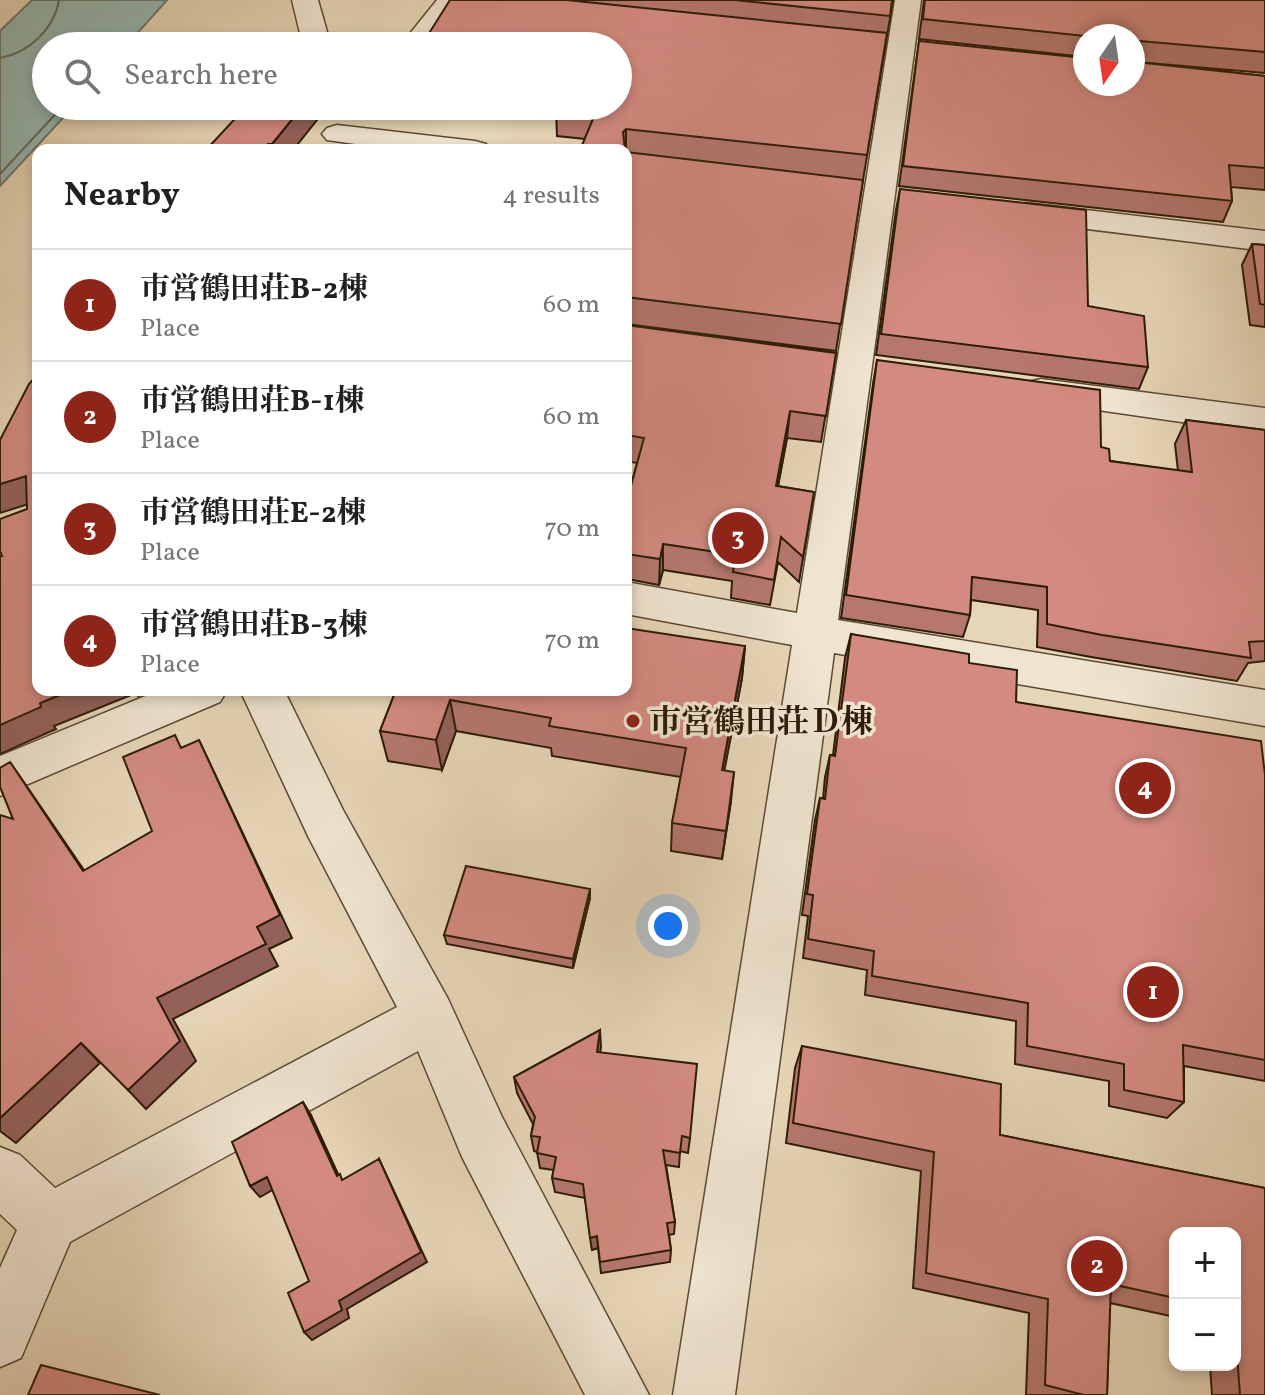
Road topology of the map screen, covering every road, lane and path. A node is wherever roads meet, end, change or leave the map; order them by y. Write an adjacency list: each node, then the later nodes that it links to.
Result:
1 (305, 0): 5 (street)
2 (908, 0): 8 (street)
3 (451, 1): 4 (street); 6 (street)
4 (481, 5)
5 (313, 32)
6 (426, 32)
7 (870, 46): 8 (street)
8 (901, 49): 9 (street); 17 (street)
9 (931, 52)
10 (343, 123): 11 (street)
11 (446, 144)
12 (1001, 210): 13 (street)
13 (1265, 241)
14 (1012, 388): 15 (street)
15 (1265, 421)
16 (632, 599): 17 (street)
17 (815, 633): 20 (street); 27 (street)
18 (191, 696): 21 (street)
19 (265, 696): 22 (street)
20 (1265, 708)
21 (0, 777)
22 (430, 1017): 24 (street); 26 (street)
23 (0, 1175): 24 (street)
24 (50, 1222): 25 (street)
25 (0, 1337)
26 (618, 1395)
27 (704, 1395)

